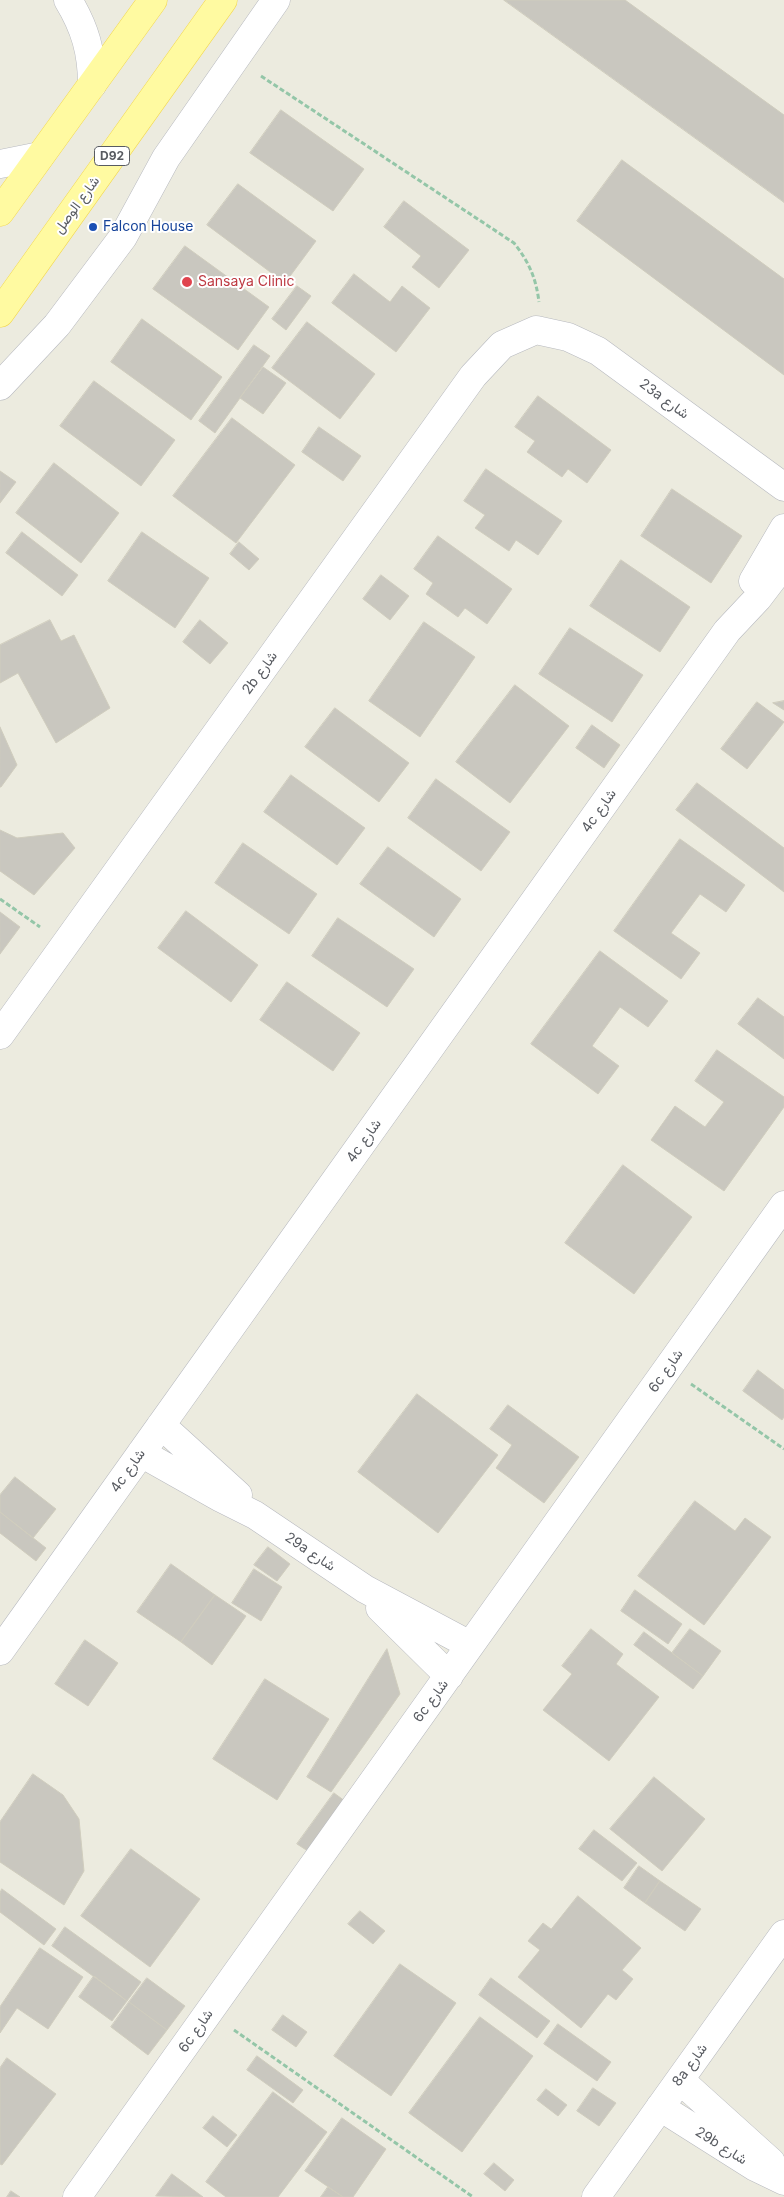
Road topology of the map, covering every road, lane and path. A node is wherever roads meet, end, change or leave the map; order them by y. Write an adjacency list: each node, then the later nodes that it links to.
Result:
1 (68, 0): 6 (street)
2 (153, 0): 6 (main road)
3 (223, 0): 10 (main road, شارع الوصل / D92)
4 (276, 0): 5 (street)
5 (235, 60): 11 (path); 12 (street)
6 (92, 85): 7 (main road)
7 (40, 156): 8 (street); 9 (main road)
8 (0, 164)
9 (0, 212)
10 (0, 313)
11 (536, 330): 13 (street, 23a شارع); 18 (street, 2b شارع)
12 (0, 386)
13 (784, 487)
14 (784, 528): 16 (street, 4c شارع)
15 (784, 564): 16 (street, 4c شارع)
16 (727, 631): 22 (street, 4c شارع)
17 (0, 899): 18 (path)
18 (65, 944): 19 (street, 2b شارع)
19 (0, 1034)
20 (784, 1205): 21 (street, 6c شارع)
21 (668, 1368): 23 (path); 27 (street, 6c شارع)
22 (161, 1425): 24 (street, 4c شارع); 25 (street, 29a شارع)
23 (784, 1449)
24 (141, 1452): 25 (street, 29a شارع); 28 (street, 4c شارع)
25 (255, 1515): 26 (street, 29a شارع)
26 (365, 1589): 27 (street, 29a شارع); 29 (street, 29a شارع)
27 (470, 1646): 29 (street, 6c شارع)
28 (0, 1651)
29 (449, 1676): 31 (street, 6c شارع)
30 (784, 1934): 32 (street, 8a شارع)
31 (209, 2012): 36 (street, 6c شارع); 37 (path)
32 (680, 2080): 33 (street, 8a شارع); 34 (street, 29b شارع)
33 (660, 2107): 35 (street, 29b شارع); 38 (street, 8a شارع)
34 (784, 2176)
35 (784, 2181)
36 (77, 2197)
37 (473, 2197)
38 (596, 2197)

